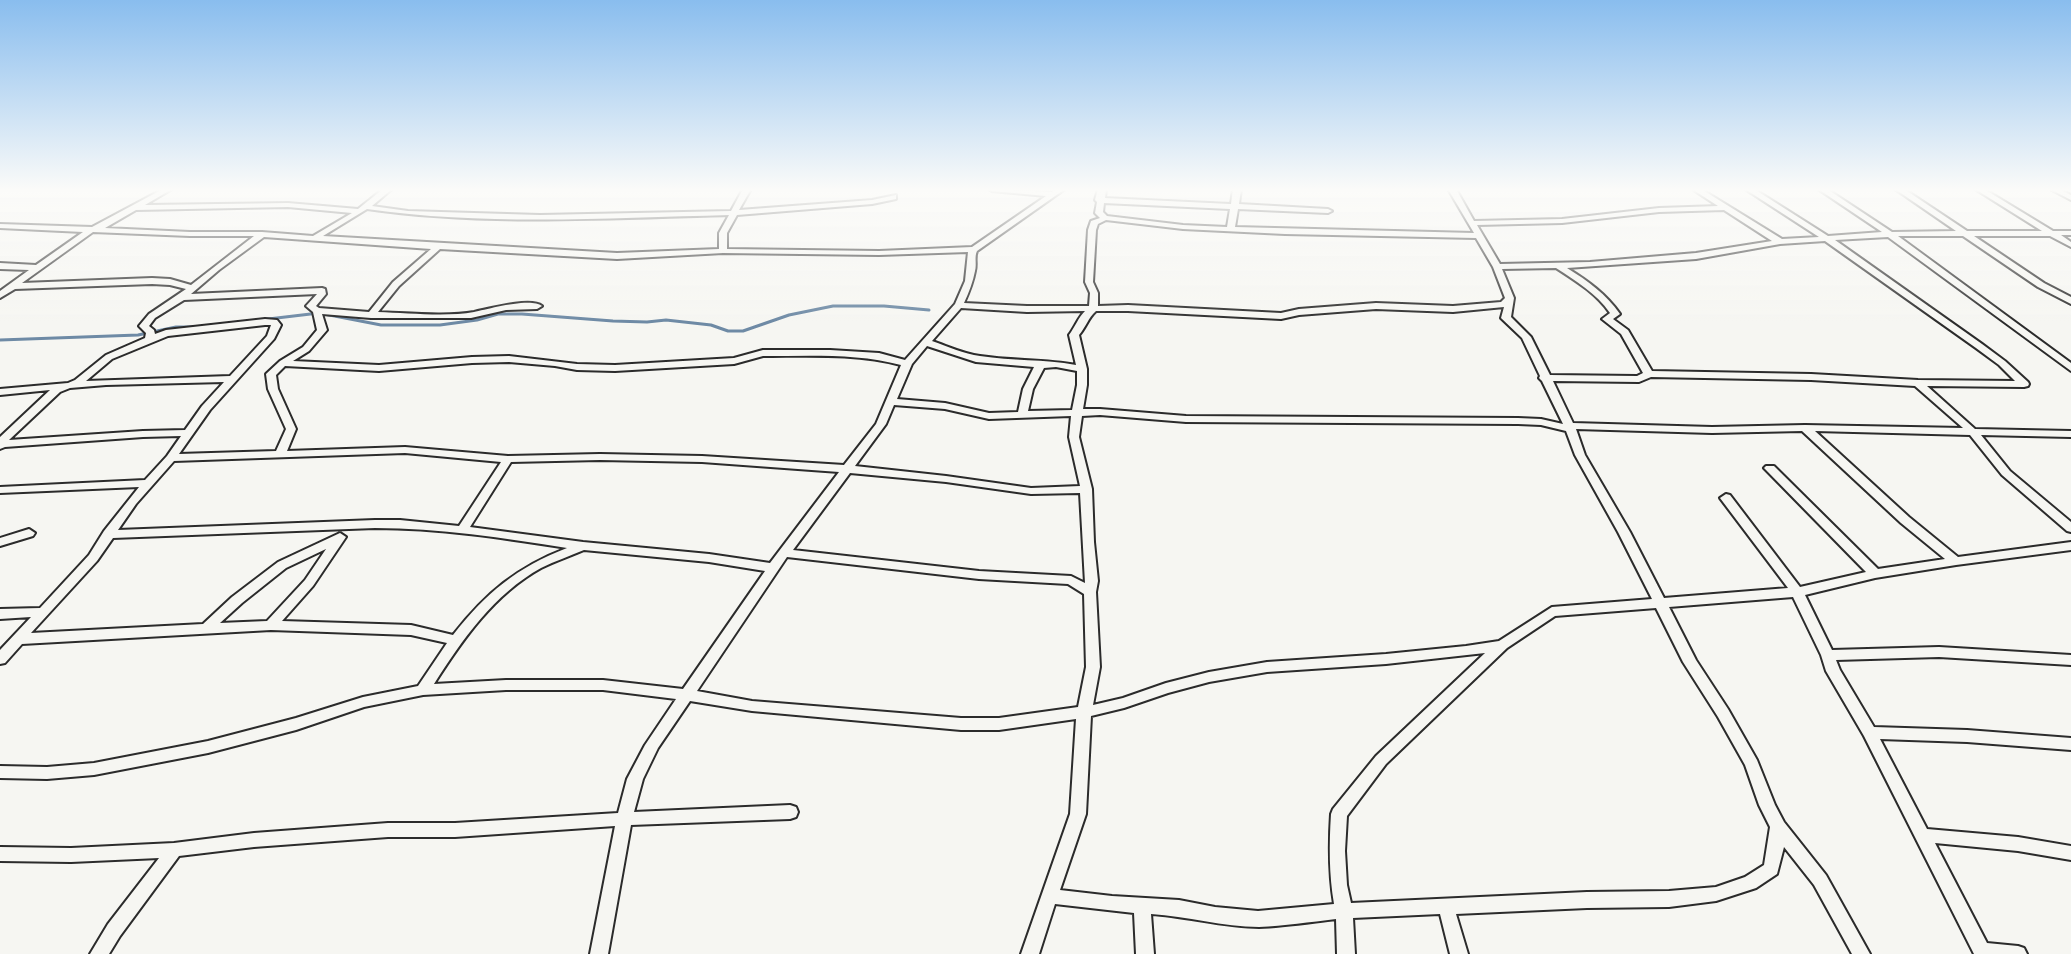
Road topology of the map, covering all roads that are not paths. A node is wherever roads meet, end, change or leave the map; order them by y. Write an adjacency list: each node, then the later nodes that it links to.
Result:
1 (85, 234): 28 (street)
2 (234, 234): 3 (street)
3 (262, 234): 18 (street); 31 (street)
4 (322, 234): 18 (street)
5 (723, 234): 24 (street)
6 (996, 234): 23 (street)
7 (1092, 234): 38 (street)
8 (1391, 234): 17 (street)
9 (1766, 234): 20 (street)
10 (1819, 234): 19 (street)
11 (1890, 234): 12 (street); 19 (street); 46 (street)
12 (1908, 234)
13 (1968, 234): 35 (street)
14 (2031, 234): 15 (street)
15 (2052, 234): 16 (street); 21 (street)
16 (2061, 234)
17 (1479, 236): 27 (street)
18 (315, 238): 22 (street)
19 (1826, 238): 20 (street); 51 (street)
20 (1780, 242): 26 (street)
21 (2071, 245)
22 (439, 246): 24 (street); 40 (street)
23 (974, 249): 24 (street); 36 (street)
24 (722, 251)
25 (0, 266): 28 (street)
26 (1558, 266): 27 (street); 48 (street)
27 (1497, 267): 34 (street)
28 (36, 268): 30 (street)
29 (0, 286): 30 (street)
30 (12, 286): 31 (street); 32 (street)
31 (194, 288): 33 (street)
32 (0, 295)
33 (182, 298): 39 (street); 41 (street)
34 (1510, 298): 38 (street); 49 (street)
35 (2071, 301)
36 (959, 305): 38 (street); 42 (street)
37 (537, 306): 40 (street)
38 (1093, 309): 47 (street)
39 (317, 311): 40 (street); 43 (street)
40 (371, 315)
41 (150, 338): 50 (street); 52 (street)
42 (924, 342): 44 (street); 45 (street)
43 (283, 363): 44 (street); 63 (street)
44 (908, 363): 54 (street)
45 (1040, 365): 47 (street); 56 (street)
46 (2071, 368)
47 (1082, 369): 55 (street)
48 (1649, 374): 49 (street); 51 (street)
49 (1544, 378): 58 (street)
50 (231, 379): 52 (street); 60 (street)
51 (1918, 383): 59 (street)
52 (61, 387): 53 (street); 62 (street)
53 (0, 392)
54 (891, 402): 56 (street); 67 (street)
55 (1078, 413): 56 (street); 58 (street); 69 (street)
56 (1022, 415)
57 (1805, 428): 58 (street); 59 (street); 82 (street)
58 (1571, 429): 87 (street)
59 (1974, 433): 61 (street); 73 (street)
60 (188, 434): 62 (street); 64 (street)
61 (2071, 434)
62 (1, 445)
63 (280, 455): 64 (street); 65 (street)
64 (171, 458): 68 (street)
65 (508, 459): 67 (street); 74 (street)
66 (1770, 468): 84 (street)
67 (848, 469): 69 (street); 81 (street)
68 (148, 483): 70 (street); 76 (street)
69 (1086, 489): 85 (street)
70 (0, 490)
71 (1726, 498): 86 (street)
72 (352, 525): 74 (street); 76 (street); 77 (street)
73 (2071, 528)
74 (462, 530): 79 (street)
75 (29, 533): 78 (street)
76 (108, 534): 88 (street)
77 (340, 537): 90 (street); 91 (street)
78 (0, 542)
79 (583, 546): 83 (street); 93 (street)
80 (2071, 546): 82 (street)
81 (784, 553): 83 (street); 85 (street)
82 (1956, 561): 84 (street)
83 (774, 568): 99 (street)
84 (1876, 574): 86 (street)
85 (1090, 592): 100 (street)
86 (1797, 592): 87 (street); 95 (street)
87 (1659, 602): 94 (street); 106 (street)
88 (45, 612): 89 (street); 92 (street)
89 (0, 614)
90 (271, 624): 91 (street); 93 (street)
91 (206, 628): 92 (street)
92 (18, 639): 96 (street)
93 (456, 640): 98 (street)
94 (1502, 645): 100 (street); 114 (street)
95 (1828, 655): 97 (street); 101 (street)
96 (0, 659)
97 (2071, 660)
98 (423, 690): 99 (street); 103 (street)
99 (688, 695): 100 (street); 105 (street)
100 (1084, 712): 111 (street)
101 (1870, 733): 102 (street); 107 (street)
102 (2071, 744)
103 (0, 772)
104 (790, 812): 105 (street)
105 (624, 819): 108 (street); 117 (street)
106 (1778, 827): 113 (street); 122 (street)
107 (1923, 835): 109 (street); 115 (street)
108 (174, 850): 110 (street); 116 (street)
109 (2071, 853)
110 (0, 854)
111 (1049, 896): 112 (street); 118 (street)
112 (1142, 906): 114 (street); 119 (street)
113 (1446, 907): 114 (street); 121 (street)
114 (1344, 911): 120 (street)
115 (1983, 952): 123 (street)
116 (99, 954)
117 (599, 954)
118 (1030, 954)
119 (1146, 954)
120 (1346, 954)
121 (1459, 954)
122 (1861, 954)
123 (2018, 954)

